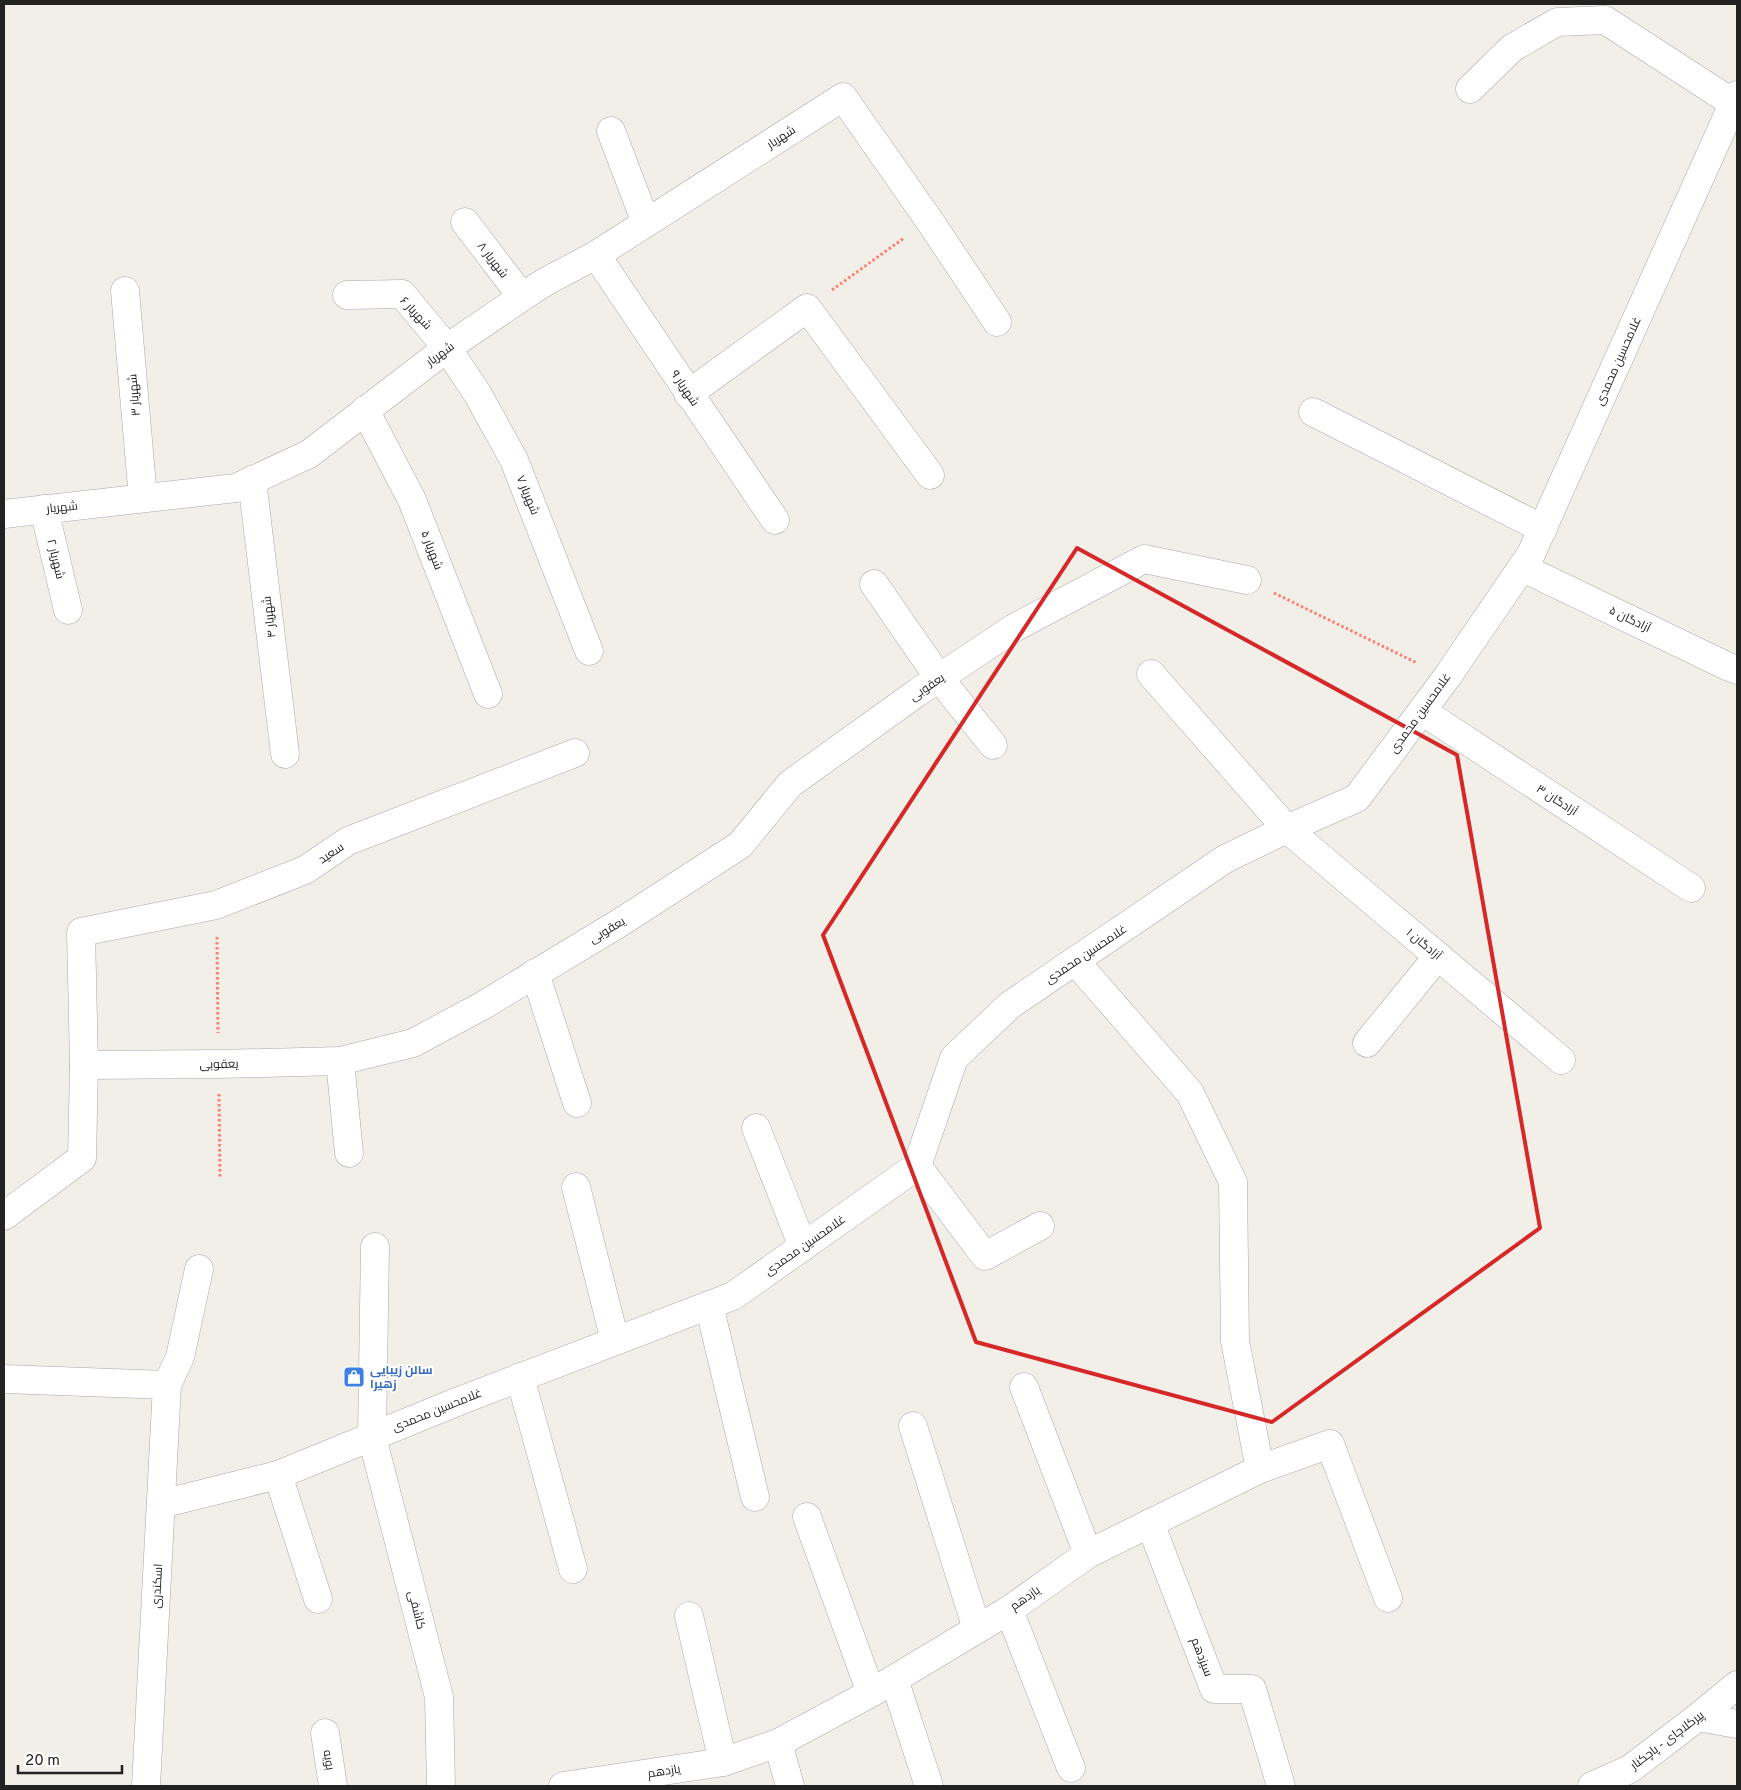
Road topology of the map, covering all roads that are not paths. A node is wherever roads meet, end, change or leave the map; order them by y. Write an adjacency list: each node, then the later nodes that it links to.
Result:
1 (1470, 89): 2 (street)
2 (1735, 99): 21 (street, غلامحسین محمدی)
3 (611, 131): 5 (street)
4 (464, 222): 9 (street, شهریار ۸)
5 (646, 223): 6 (street, شهریار); 10 (street, شهریار)
6 (596, 255): 9 (street, شهریار); 12 (street, شهریار ۹)
7 (125, 291): 17 (street, شهریار ۳)
8 (347, 295): 11 (street, شهریار ۶)
9 (522, 297): 11 (street, شهریار)
10 (997, 322)
11 (447, 348): 13 (street, شهریار); 26 (street, شهریار ۷)
12 (688, 394): 15 (street); 20 (street, شهریار ۹)
13 (365, 410): 16 (street, شهریار); 30 (street, شهریار ۵)
14 (1313, 412): 21 (street)
15 (930, 475)
16 (252, 480): 17 (street, شهریار); 34 (street, شهریار ۴)
17 (143, 498): 18 (street, شهریار)
18 (44, 509): 19 (street, شهریار); 25 (street, شهریار ۲)
19 (4, 514)
20 (774, 520)
21 (1543, 529): 22 (street, غلامحسین محمدی)
22 (1522, 568): 27 (street, آزادگان ۵); 31 (street, غلامحسین محمدی)
23 (1247, 580): 29 (street, یعقوبی)
24 (874, 584): 29 (street)
25 (68, 610)
26 (589, 651)
27 (1737, 670)
28 (1151, 674): 35 (street, آزادگان ۱)
29 (939, 678): 32 (street); 39 (street, یعقوبی)
30 (488, 694)
31 (1422, 711): 35 (street, غلامحسین محمدی); 36 (street, آزادگان ۳)
32 (993, 745)
33 (575, 753): 43 (street, سعید)
34 (285, 754)
35 (1287, 829): 37 (street, آزادگان ۱); 38 (street, غلامحسین محمدی)
36 (1691, 888)
37 (1438, 956): 40 (street); 41 (street, آزادگان ۱)
38 (1075, 961): 47 (street, غلامحسین محمدی); 62 (street)
39 (536, 973): 42 (street, یعقوبی); 44 (street)
40 (1367, 1043)
41 (1561, 1060)
42 (340, 1061): 43 (street, یعقوبی); 46 (street)
43 (84, 1065): 49 (street)
44 (577, 1103)
45 (756, 1128): 52 (street)
46 (349, 1153)
47 (917, 1166): 50 (street); 52 (street, غلامحسین محمدی)
48 (576, 1187): 55 (street)
49 (4, 1216)
50 (1040, 1226)
51 (375, 1247): 61 (street, کاشفی)
52 (803, 1247): 54 (street, غلامحسین محمدی)
53 (199, 1268): 58 (street)
54 (709, 1305): 55 (street, غلامحسین محمدی); 64 (street)
55 (615, 1341): 56 (street, غلامحسین محمدی)
56 (520, 1377): 61 (street, غلامحسین محمدی); 69 (street)
57 (4, 1379): 58 (street)
58 (167, 1385): 65 (street, اسکندری)
59 (1024, 1387): 68 (street)
60 (913, 1426): 74 (street)
61 (372, 1437): 63 (street, غلامحسین محمدی); 86 (street, کاشفی)
62 (1260, 1468): 67 (street, یازدهم); 70 (street, یازدهم)
63 (278, 1475): 65 (street, غلامحسین محمدی); 71 (street)
64 (755, 1497)
65 (161, 1504): 84 (street, اسکندری)
66 (807, 1517): 77 (street)
67 (1150, 1523): 68 (street, یازدهم); 90 (street, سیزدهم)
68 (1088, 1554): 72 (street, یازدهم)
69 (573, 1569)
70 (1388, 1598)
71 (318, 1599)
72 (1009, 1610): 74 (street, یازدهم); 83 (street)
73 (689, 1616): 82 (street)
74 (977, 1629): 75 (street, یازدهم)
75 (894, 1679): 77 (street, یازدهم); 89 (street)
76 (1737, 1685): 78 (street, پیرکلاچای - پاچکنار)
77 (871, 1693): 81 (street, یازدهم)
78 (1698, 1717): 79 (street); 91 (street, پیرکلاچای - پاچکنار)
79 (1737, 1724)
80 (324, 1733): 85 (street, بویه)
81 (778, 1743): 82 (street, یازدهم); 88 (street)
82 (723, 1762): 87 (street, یازدهم)
83 (1071, 1768)
84 (146, 1786)
85 (333, 1786)
86 (441, 1786)
87 (563, 1786)
88 (790, 1786)
89 (929, 1786)
90 (1280, 1786)
91 (1592, 1786)

